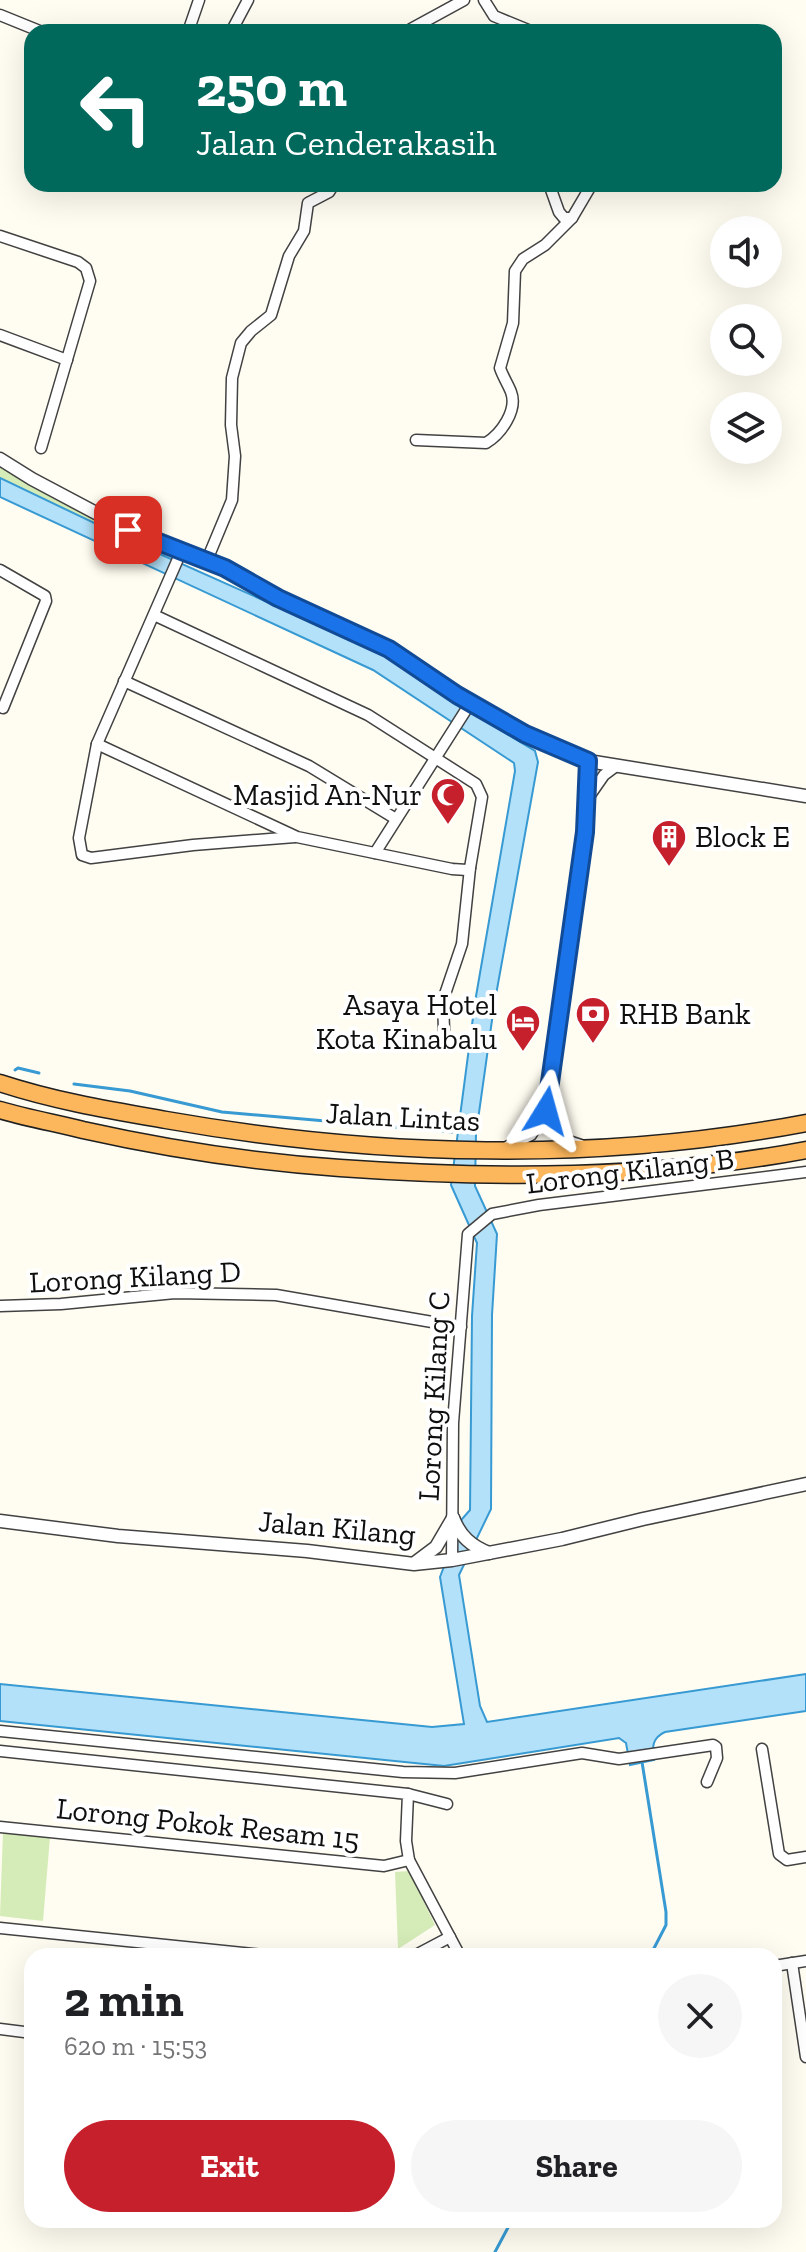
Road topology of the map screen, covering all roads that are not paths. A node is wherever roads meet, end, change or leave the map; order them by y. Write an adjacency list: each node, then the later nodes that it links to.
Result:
1 (199, 0): 6 (street)
2 (248, 0): 7 (street)
3 (464, 0): 8 (street)
4 (484, 0): 9 (street)
5 (0, 15): 10 (street)
6 (191, 24)
7 (235, 24)
8 (420, 24)
9 (514, 24)
10 (24, 25)
11 (329, 192): 22 (street)
12 (552, 192): 14 (street)
13 (587, 192): 14 (street)
14 (572, 218): 18 (street)
15 (0, 236): 17 (street)
16 (0, 335): 17 (street)
17 (67, 360): 19 (street)
18 (416, 440)
19 (41, 448)
20 (0, 459): 21 (street)
21 (179, 556): 22 (street); 24 (street)
22 (207, 560): 26 (street)
23 (0, 570): 27 (street)
24 (154, 615): 25 (street); 29 (street)
25 (124, 681): 28 (street); 34 (street)
26 (469, 704): 29 (street); 30 (street)
27 (3, 708)
28 (97, 744): 35 (street); 35 (street)
29 (434, 758): 34 (street); 37 (street)
30 (588, 761): 31 (street); 33 (street)
31 (616, 766): 32 (street); 33 (street)
32 (806, 796)
33 (588, 798): 41 (street)
34 (396, 819): 36 (street)
35 (297, 837): 36 (street)
36 (375, 853): 37 (street)
37 (470, 868): 38 (street)
38 (444, 1030)
39 (0, 1083): 45 (highway, Jalan Lintas)
40 (0, 1110): 46 (highway, Jalan Lintas)
41 (546, 1111): 44 (street); 45 (street)
42 (806, 1123): 43 (highway, Jalan Lintas)
43 (740, 1136): 44 (highway, Jalan Lintas); 46 (highway)
44 (587, 1147): 45 (highway, Jalan Lintas)
45 (478, 1150)
46 (803, 1151)
47 (806, 1172): 48 (street, Lorong Kilang B)
48 (468, 1234): 50 (street, Lorong Kilang C)
49 (0, 1306): 50 (street, Lorong Kilang D)
50 (461, 1327): 52 (street, Lorong Kilang C)
51 (806, 1484): 54 (street, Jalan Kilang)
52 (453, 1518): 54 (street); 55 (street, Lorong Kilang C); 56 (street)
53 (0, 1521): 56 (street, Jalan Kilang)
54 (491, 1553): 55 (street, Jalan Kilang)
55 (452, 1560): 56 (street, Jalan Kilang)
56 (414, 1564)
57 (0, 1731): 60 (street)
58 (762, 1749): 64 (street)
59 (0, 1751): 61 (street)
60 (707, 1782)
61 (408, 1794): 62 (street); 65 (street)
62 (447, 1804)
63 (0, 1827): 65 (street, Lorong Pokok Resam 15)
64 (806, 1857)
65 (409, 1860): 67 (street)
66 (0, 1928): 68 (street)
67 (450, 1937): 69 (street); 70 (street)
68 (195, 1948)
69 (429, 1948)
70 (456, 1948)
71 (806, 1961): 72 (street)
72 (792, 1963): 73 (street); 76 (street)
73 (782, 1965)
74 (0, 2030): 75 (street)
75 (24, 2032)
76 (806, 2057)

